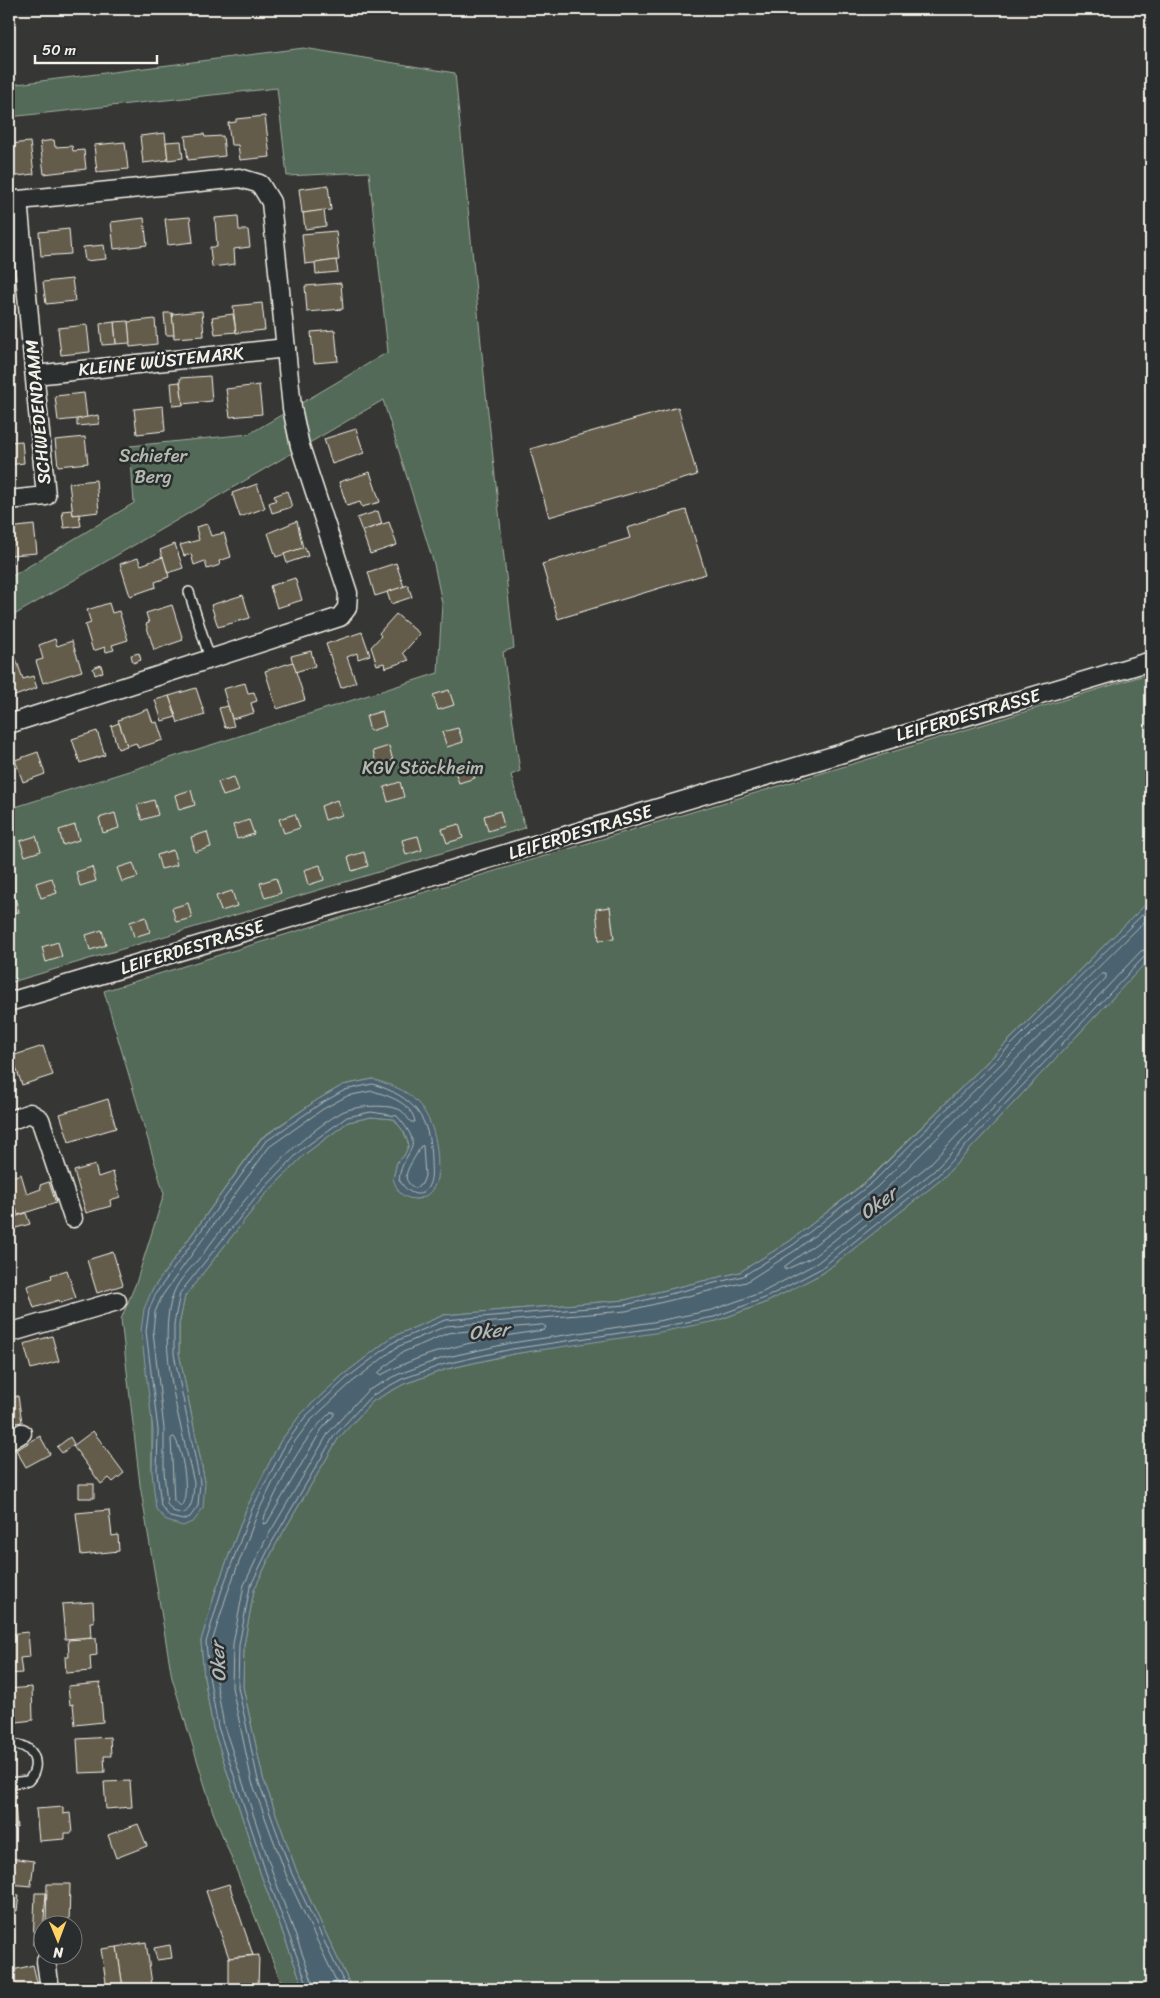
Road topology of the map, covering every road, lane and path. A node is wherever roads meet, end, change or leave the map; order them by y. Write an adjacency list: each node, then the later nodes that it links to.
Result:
1 (13, 201): 2 (street); 3 (street, SCHWEDENDAMM)
2 (286, 348): 3 (street, KLEINE WÜSTEMARK); 6 (street)
3 (35, 375): 4 (street, SCHWEDENDAMM)
4 (9, 500)
5 (189, 592): 6 (lane)
6 (210, 659): 8 (street)
7 (1151, 661): 9 (street, LEIFERDESTRASSE)
8 (9, 724)
9 (9, 1002)
10 (9, 1121): 11 (street)
11 (73, 1218)
12 (117, 1301): 13 (street)
13 (9, 1333)
14 (9, 1745): 15 (lane)
15 (9, 1783)
16 (47, 1966): 17 (street)
17 (50, 1989)

